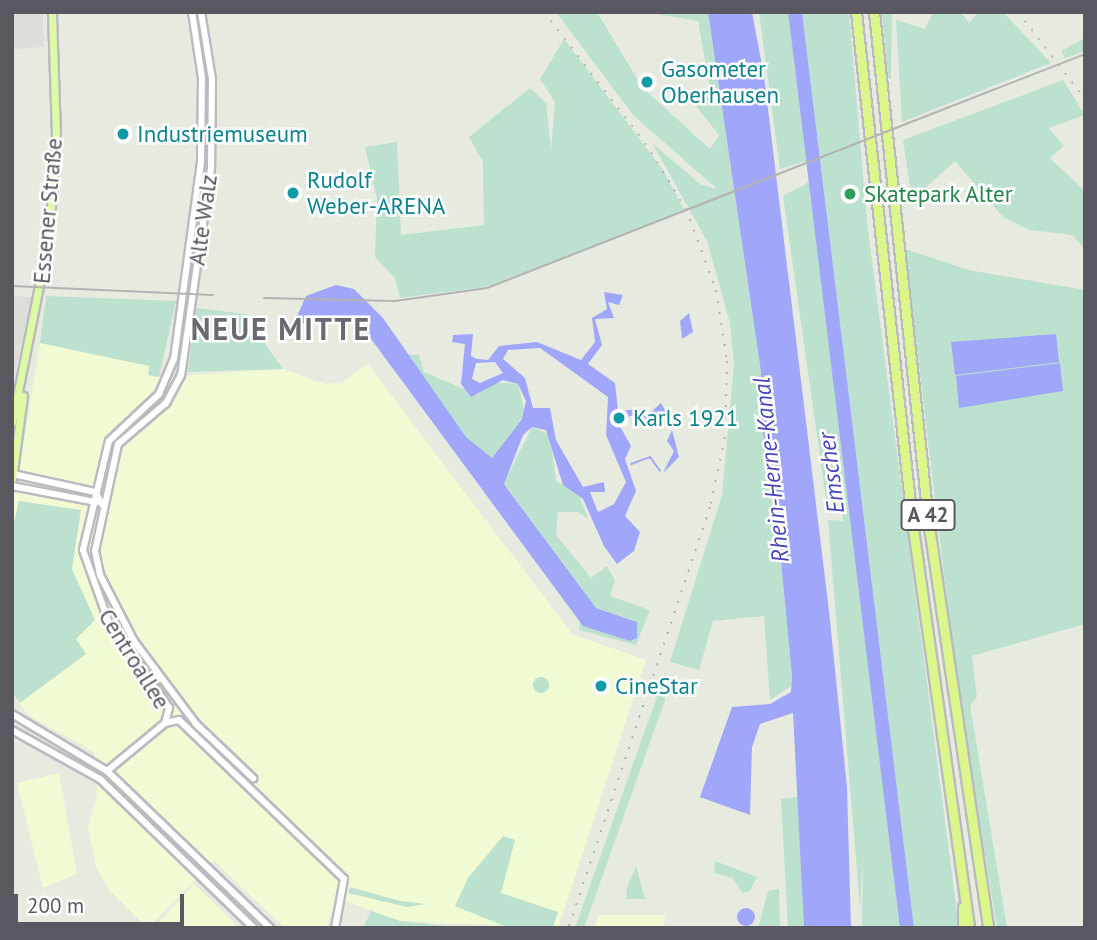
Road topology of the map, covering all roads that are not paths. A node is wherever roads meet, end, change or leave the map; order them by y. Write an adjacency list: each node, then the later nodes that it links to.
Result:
1 (54, 12): 7 (main road, Essener Straße)
2 (192, 12): 6 (street, Alte Walz)
3 (201, 12): 8 (street, Alte Walz)
4 (856, 12): 21 (highway, A 42)
5 (874, 12): 27 (highway, A 42)
6 (168, 379): 12 (street, Centroallee)
7 (23, 386): 9 (main road, Essener Straße); 10 (main road, Essener Straße)
8 (178, 386): 13 (street, Centroallee)
9 (12, 422)
10 (13, 476): 12 (street)
11 (12, 486): 14 (street)
12 (95, 492): 13 (street); 14 (street, Centroallee)
13 (103, 498): 14 (street); 19 (street, Centroallee)
14 (92, 503): 16 (street, Centroallee)
15 (12, 714): 18 (street)
16 (165, 723): 18 (street); 24 (street, Centroallee)
17 (12, 730): 20 (street)
18 (107, 771): 20 (street); 23 (street)
19 (253, 778)
20 (100, 779): 22 (street)
21 (964, 898): 25 (highway); 26 (highway, A 42)
22 (254, 928)
23 (271, 928)
24 (335, 928)
25 (962, 928)
26 (970, 928)
27 (988, 928)

